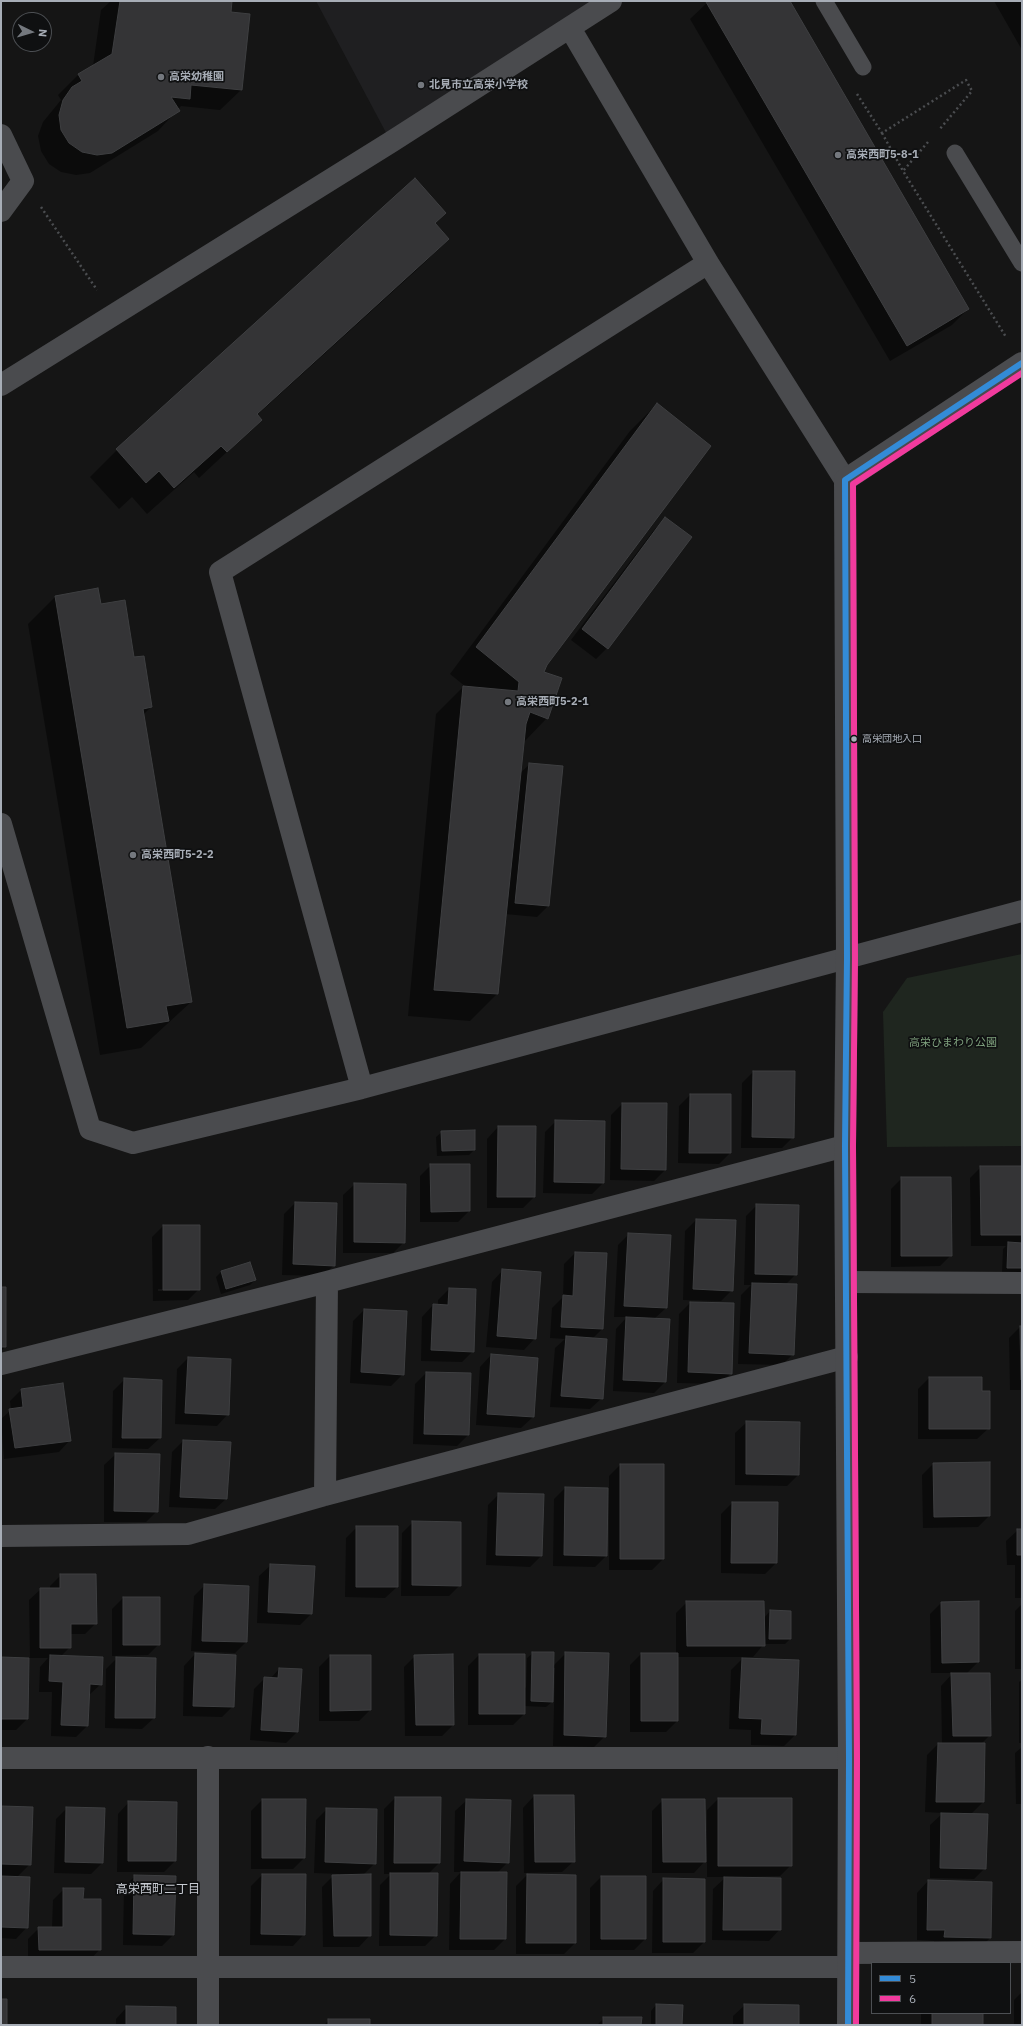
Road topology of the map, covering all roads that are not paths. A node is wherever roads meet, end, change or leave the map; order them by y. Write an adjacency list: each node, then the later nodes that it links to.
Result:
1 (612, 1): 3 (street)
2 (824, 1): 4 (lane)
3 (570, 28): 8 (street); 11 (street)
4 (864, 67)
5 (1, 135): 7 (street)
6 (955, 153): 9 (lane)
7 (1, 211)
8 (708, 263): 12 (street); 16 (street)
9 (1022, 263)
10 (1022, 363): 12 (street)
11 (1, 385)
12 (845, 480): 15 (street)
13 (1, 824): 16 (street)
14 (1022, 910): 15 (street)
15 (847, 958): 16 (street); 17 (street)
16 (362, 1088)
17 (845, 1146): 18 (street); 19 (street)
18 (327, 1282): 22 (street); 23 (street)
19 (847, 1282): 20 (street); 21 (street)
20 (1022, 1283)
21 (847, 1357): 23 (street); 27 (street)
22 (1, 1364)
23 (324, 1494): 24 (street)
24 (1, 1536)
25 (208, 1757): 26 (street); 27 (street); 30 (street)
26 (1, 1758)
27 (849, 1758): 29 (street)
28 (1022, 1952): 29 (street)
29 (848, 1960): 30 (street); 33 (street)
30 (208, 1966): 31 (street); 32 (street)
31 (1, 1967)
32 (208, 2025)
33 (848, 2025)

